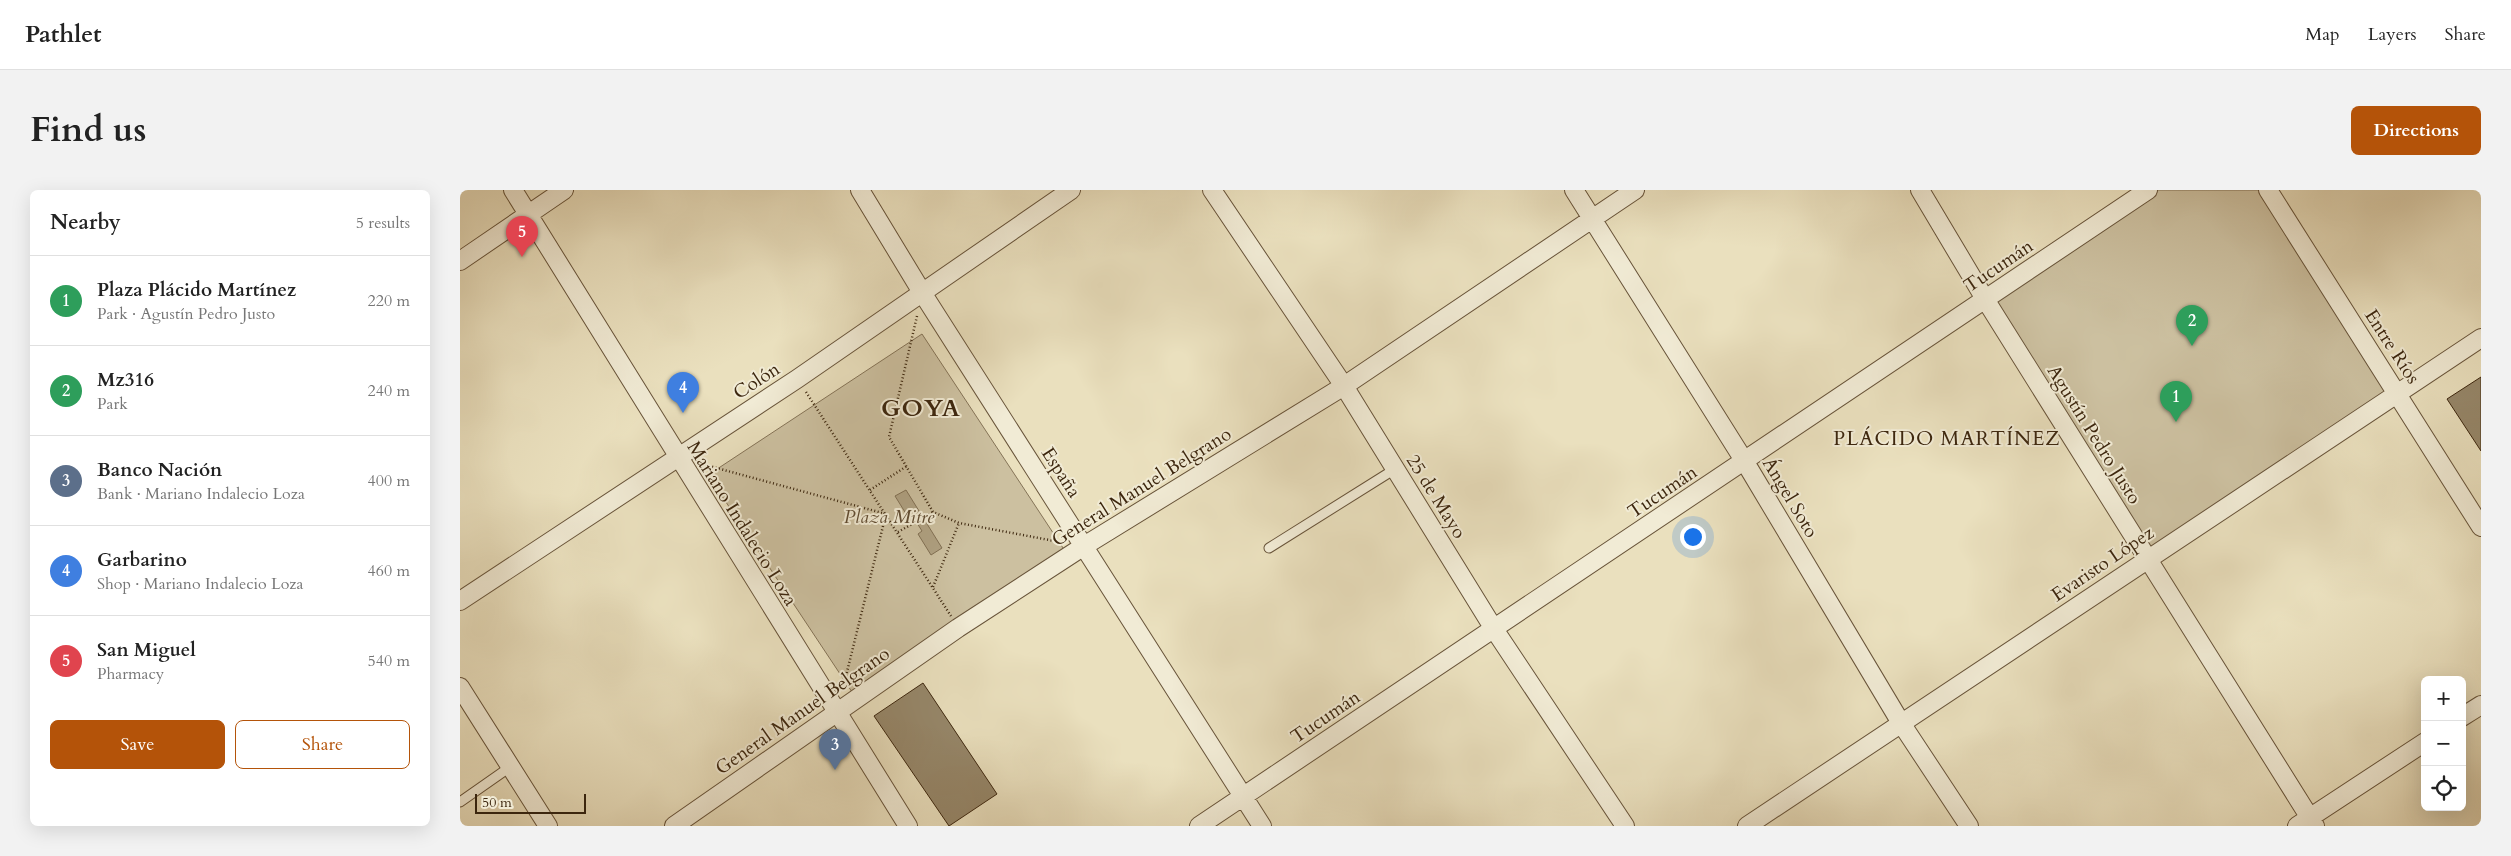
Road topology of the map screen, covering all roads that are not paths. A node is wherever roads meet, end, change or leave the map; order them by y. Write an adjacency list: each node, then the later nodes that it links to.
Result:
1 (513, 190): 11 (street, Mariano Indalecio Loza)
2 (564, 190): 11 (street)
3 (860, 190): 14 (street, España)
4 (1071, 190): 14 (street, Colón)
5 (1212, 190): 17 (street, 25 de Mayo)
6 (1574, 190): 12 (street, Ángel Soto)
7 (1635, 190): 12 (street, General Manuel Belgrano)
8 (1920, 190): 15 (street, Agustín Pedro Justo)
9 (2148, 190): 15 (street, Tucumán)
10 (2268, 190): 18 (street, Entre Ríos)
11 (528, 215): 13 (street); 19 (street, Mariano Indalecio Loza)
12 (1594, 219): 17 (street, General Manuel Belgrano); 20 (street, Ángel Soto)
13 (460, 261)
14 (922, 294): 19 (street, Colón); 23 (street, España)
15 (1985, 299): 20 (street, Tucumán); 25 (street, Agustín Pedro Justo)
16 (2481, 338): 18 (street, Evaristo López)
17 (1344, 386): 21 (street, 25 de Mayo); 23 (street, General Manuel Belgrano)
18 (2399, 394): 22 (street, Entre Ríos); 25 (street, Evaristo López)
19 (677, 457): 26 (street, Colón); 30 (street, Mariano Indalecio Loza)
20 (1745, 462): 27 (street, Tucumán); 32 (street, Ángel Soto)
21 (1395, 468): 24 (lane); 27 (street, 25 de Mayo)
22 (2481, 527)
23 (1084, 546): 30 (street, General Manuel Belgrano); 35 (street, España)
24 (1270, 548)
25 (2147, 558): 32 (street, Evaristo López); 37 (street, Agustín Pedro Justo)
26 (460, 601)
27 (1494, 629): 35 (street, Tucumán); 43 (street, 25 de Mayo)
28 (460, 688): 34 (street)
29 (2481, 705): 31 (street)
30 (836, 712): 39 (street, General Manuel Belgrano); 40 (street, Mariano Indalecio Loza)
31 (2466, 714)
32 (1901, 723): 44 (street, Evaristo López); 45 (street, Ángel Soto)
33 (2421, 745): 37 (street)
34 (510, 767): 36 (lane); 38 (street)
35 (1242, 796): 41 (street, Tucumán); 42 (street, España)
36 (460, 802)
37 (2307, 823)
38 (548, 826)
39 (674, 826)
40 (908, 826)
41 (1199, 826)
42 (1262, 826)
43 (1625, 826)
44 (1747, 826)
45 (1969, 826)

